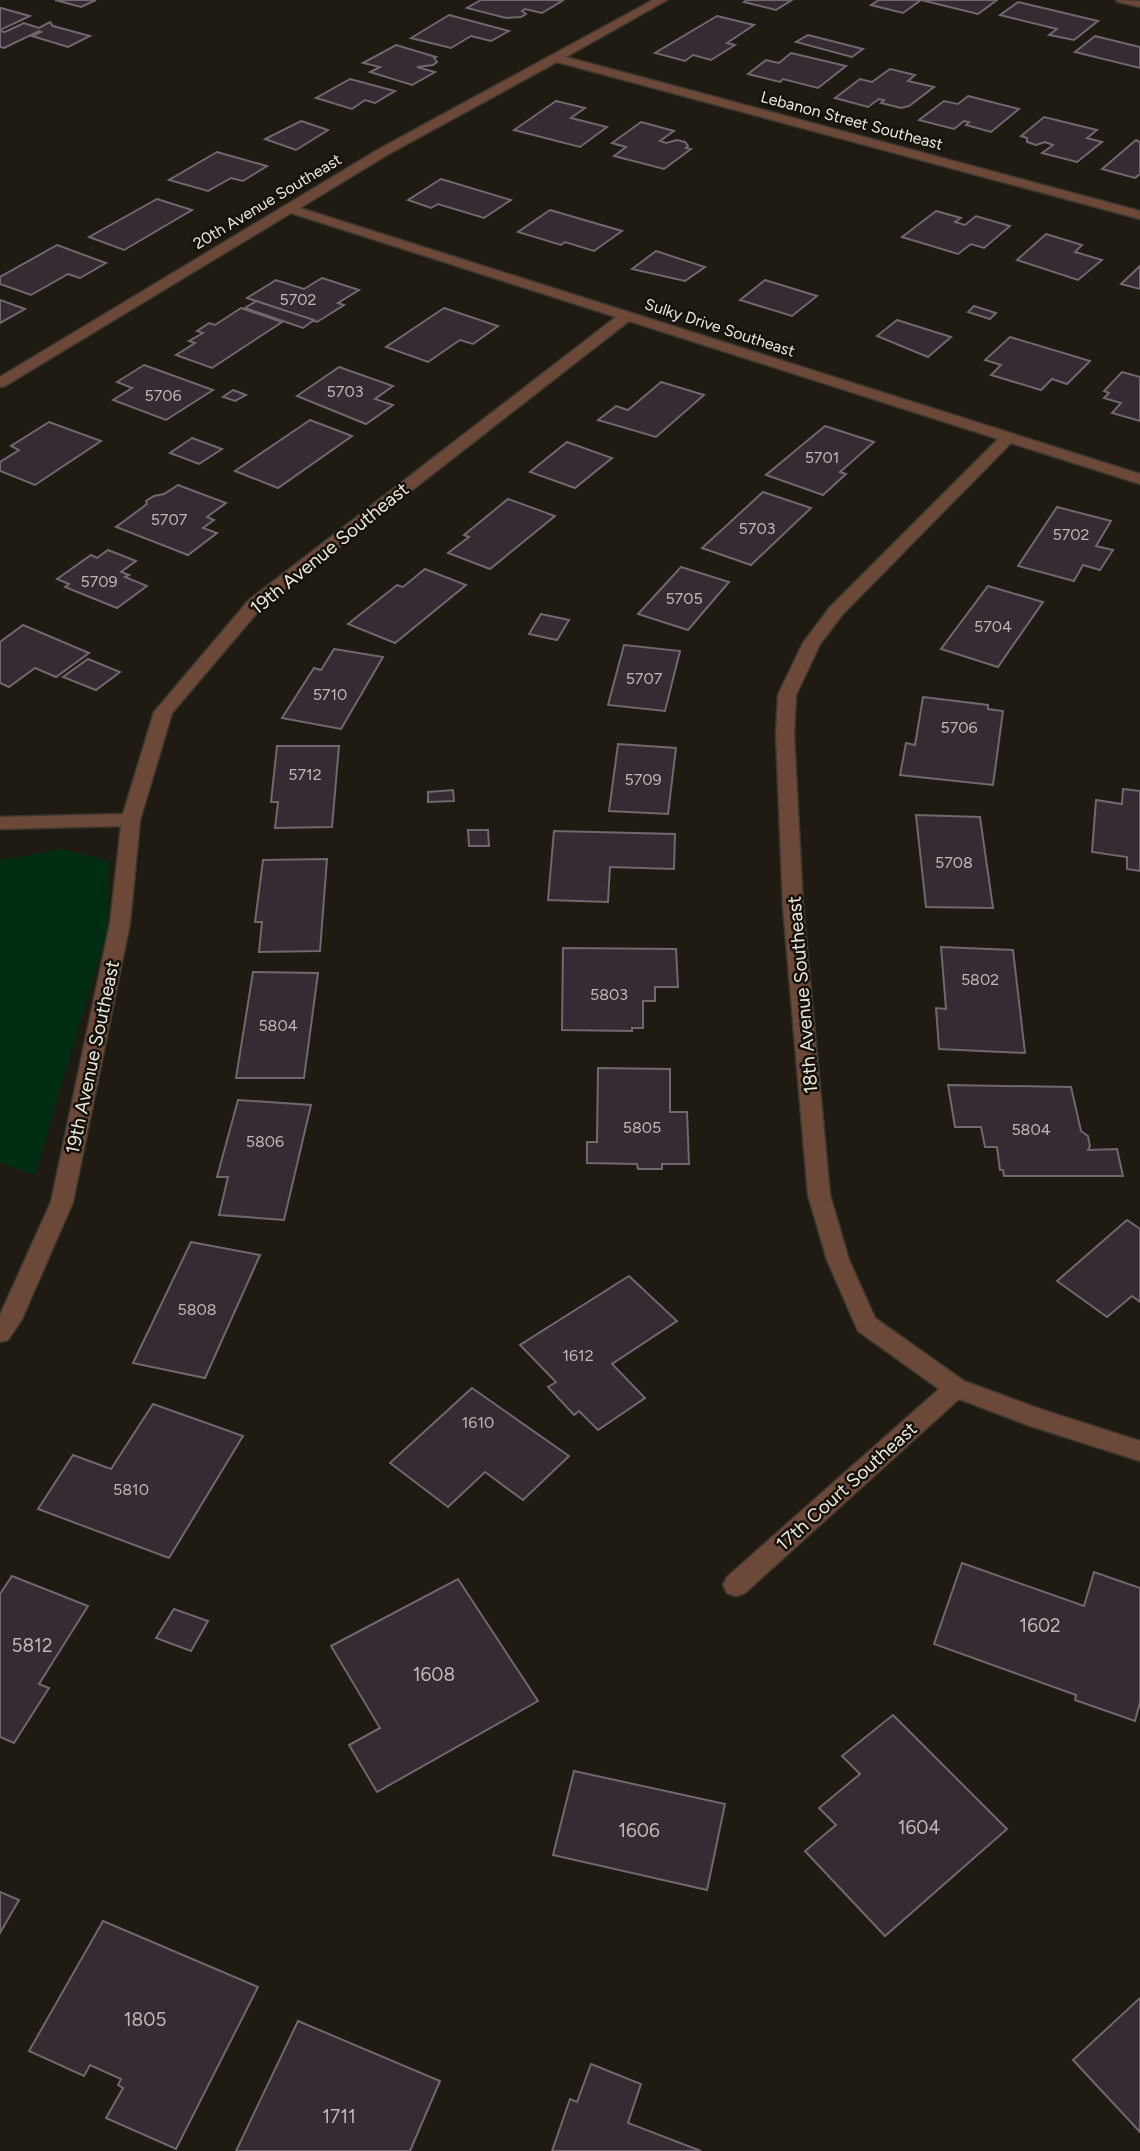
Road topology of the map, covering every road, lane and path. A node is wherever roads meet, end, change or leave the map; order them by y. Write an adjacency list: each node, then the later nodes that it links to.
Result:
1 (661, 0): 4 (street, 20th Avenue Southeast)
2 (1122, 0): 3 (street)
3 (1140, 4)
4 (556, 58): 5 (street, 20th Avenue Southeast); 6 (street, Lebanon Street Southeast)
5 (289, 208): 7 (street, Sulky Drive Southeast); 8 (street, 20th Avenue Southeast)
6 (1140, 215)
7 (626, 316): 9 (street, Sulky Drive Southeast); 11 (street, 19th Avenue Southeast)
8 (0, 383)
9 (1008, 437): 10 (street, Sulky Drive Southeast); 14 (street, 18th Avenue Southeast)
10 (1140, 479)
11 (131, 820): 12 (street); 13 (street, 19th Avenue Southeast)
12 (0, 823)
13 (0, 1333)
14 (956, 1388): 15 (street, 18th Avenue Southeast); 16 (street, 17th Court Southeast)
15 (1140, 1451)
16 (736, 1585)

